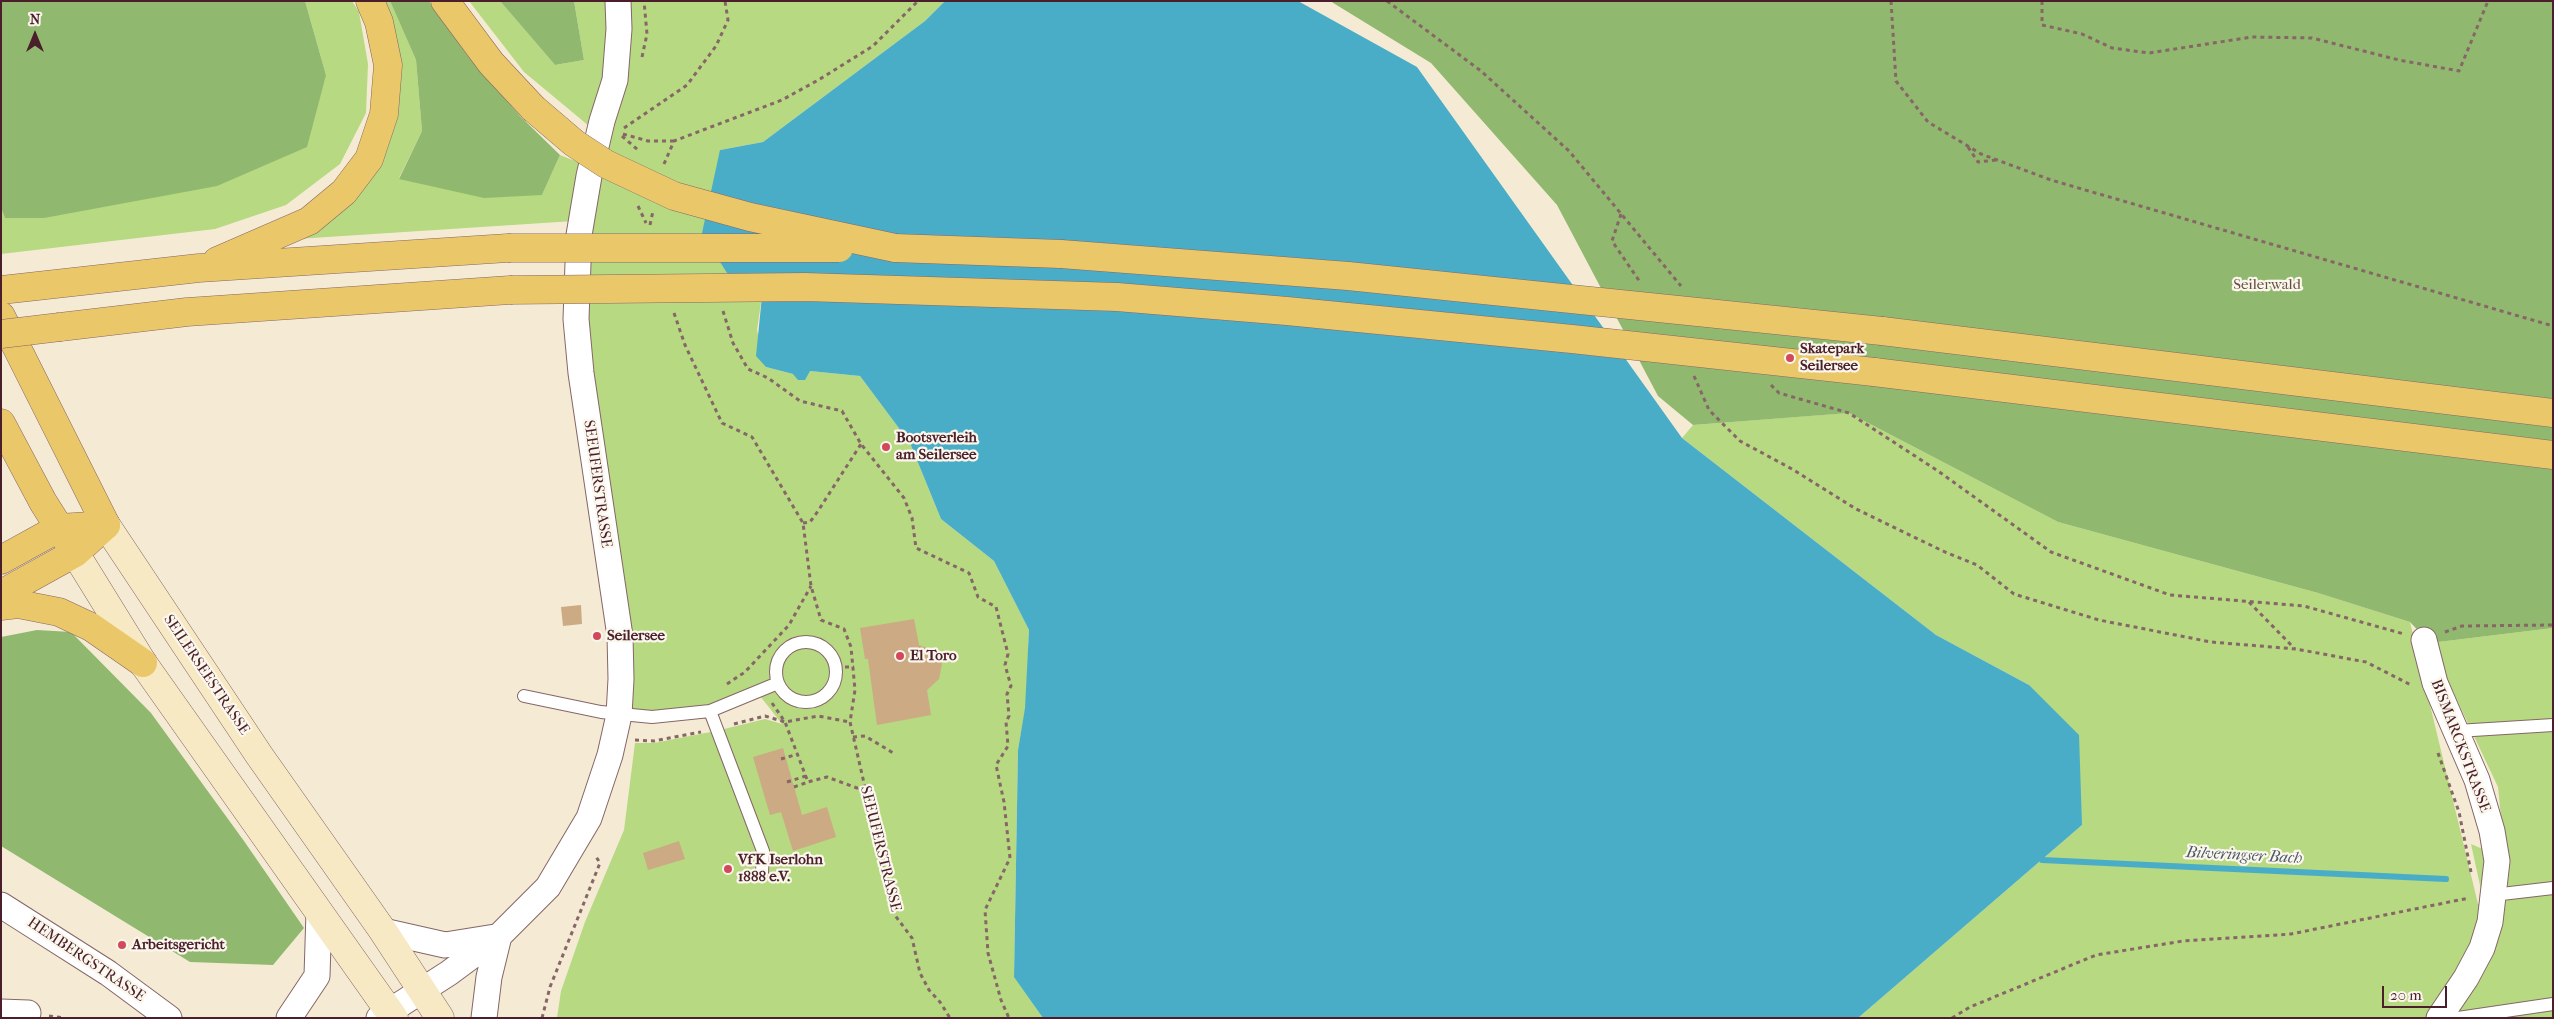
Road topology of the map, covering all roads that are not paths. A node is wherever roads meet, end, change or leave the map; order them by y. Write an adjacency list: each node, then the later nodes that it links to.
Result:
1 (370, 1): 5 (main road)
2 (445, 1): 4 (main road, bridge)
3 (618, 1): 23 (street, SEEUFERSTRASSE)
4 (895, 248): 5 (main road, bridge); 9 (main road, bridge)
5 (199, 268): 6 (main road)
6 (12, 289)
7 (1, 316): 12 (main road, SEILERSEESTRASSE)
8 (1, 334): 11 (main road, bridge)
9 (2553, 413)
10 (1, 423): 13 (main road)
11 (2553, 455)
12 (106, 525): 13 (main road); 14 (main road); 31 (main road, SEILERSEESTRASSE)
13 (59, 528): 14 (main road); 15 (main road)
14 (75, 554): 16 (main road); 19 (main road)
15 (1, 560)
16 (1, 594)
17 (1, 606): 19 (main road)
18 (2424, 640): 25 (street, BISMARCKSTRASSE)
19 (143, 662): 30 (main road)
20 (778, 683): 20 (lane); 22 (lane)
21 (524, 696): 23 (lane)
22 (710, 711): 23 (lane); 26 (lane)
23 (619, 715): 32 (street, SEEUFERSTRASSE)
24 (2553, 724): 25 (lane)
25 (2457, 731): 28 (street, BISMARCKSTRASSE)
26 (762, 873)
27 (2553, 888): 28 (lane)
28 (2485, 896): 42 (street, BISMARCKSTRASSE)
29 (1, 905): 38 (street, HEMBERGSTRASSE)
30 (319, 912): 37 (main road); 39 (street)
31 (383, 931): 32 (street); 33 (main road, SEILERSEESTRASSE)
32 (500, 936): 33 (street, SEEUFERSTRASSE); 41 (street, SEEUFERSTRASSE)
33 (422, 990): 37 (street, SEEUFERSTRASSE); 40 (main road, SEILERSEESTRASSE)
34 (2553, 1004): 43 (lane)
35 (1, 1012): 36 (street)
36 (28, 1013)
37 (388, 1016)
38 (169, 1018)
39 (289, 1018)
40 (440, 1018)
41 (484, 1018)
42 (2439, 1018)
43 (2458, 1018)

